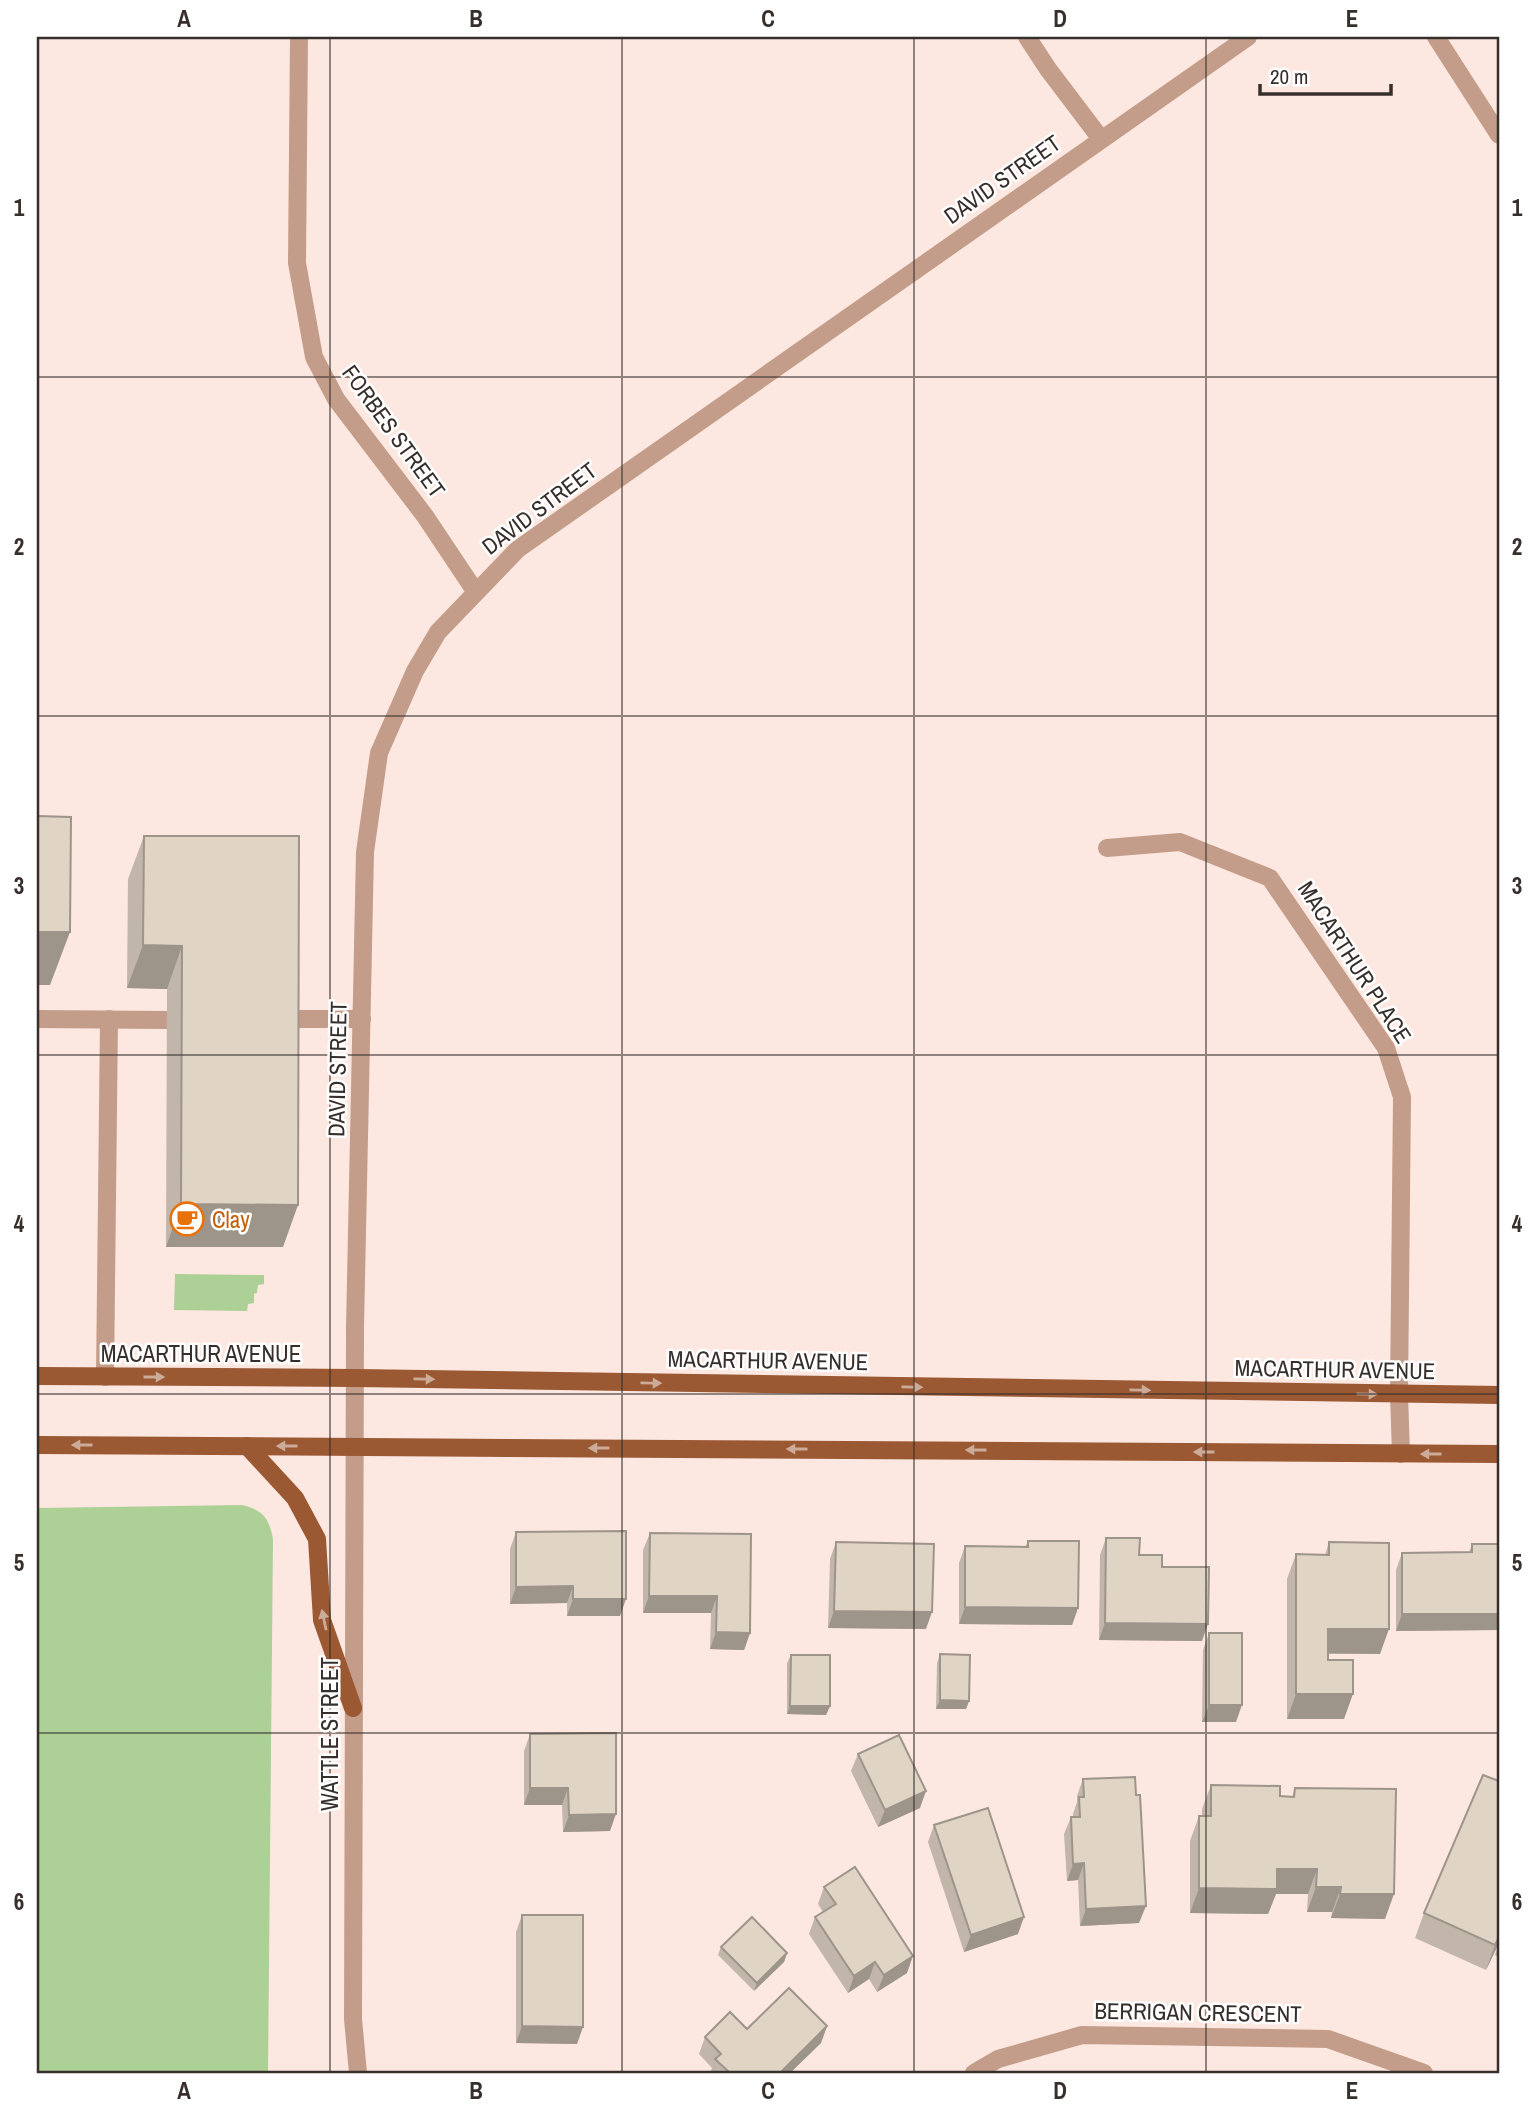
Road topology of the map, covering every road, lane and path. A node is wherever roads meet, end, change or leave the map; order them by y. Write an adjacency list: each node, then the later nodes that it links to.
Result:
1 (299, 37): 7 (street, FORBES STREET)
2 (1027, 37): 6 (street)
3 (1248, 37): 6 (street, DAVID STREET)
4 (1436, 37): 5 (street)
5 (1499, 135)
6 (1101, 139): 7 (street, DAVID STREET)
7 (475, 591): 12 (street, DAVID STREET)
8 (1107, 848): 17 (street, MACARTHUR PLACE)
9 (37, 1019): 10 (street)
10 (109, 1019): 13 (street); 15 (street)
11 (283, 1019): 12 (street)
12 (362, 1019): 16 (street, DAVID STREET)
13 (167, 1020)
14 (37, 1376): 15 (main road, MACARTHUR AVENUE)
15 (105, 1377): 16 (main road, MACARTHUR AVENUE, one-way to 16)
16 (355, 1386): 17 (main road, MACARTHUR AVENUE, one-way to 17); 21 (street, WATTLE STREET)
17 (1399, 1394): 18 (main road, MACARTHUR AVENUE); 22 (street, MACARTHUR PLACE)
18 (1499, 1395)
19 (37, 1445): 20 (main road, one-way to 19)
20 (247, 1446): 21 (main road, one-way to 20); 24 (main road, one-way to 20)
21 (355, 1447): 22 (main road, one-way to 21); 24 (street, WATTLE STREET)
22 (1401, 1454): 23 (main road, one-way to 22)
23 (1499, 1454)
24 (353, 1708): 25 (street, WATTLE STREET)
25 (358, 2073)
26 (974, 2073): 27 (street, BERRIGAN CRESCENT)
27 (1424, 2073)

